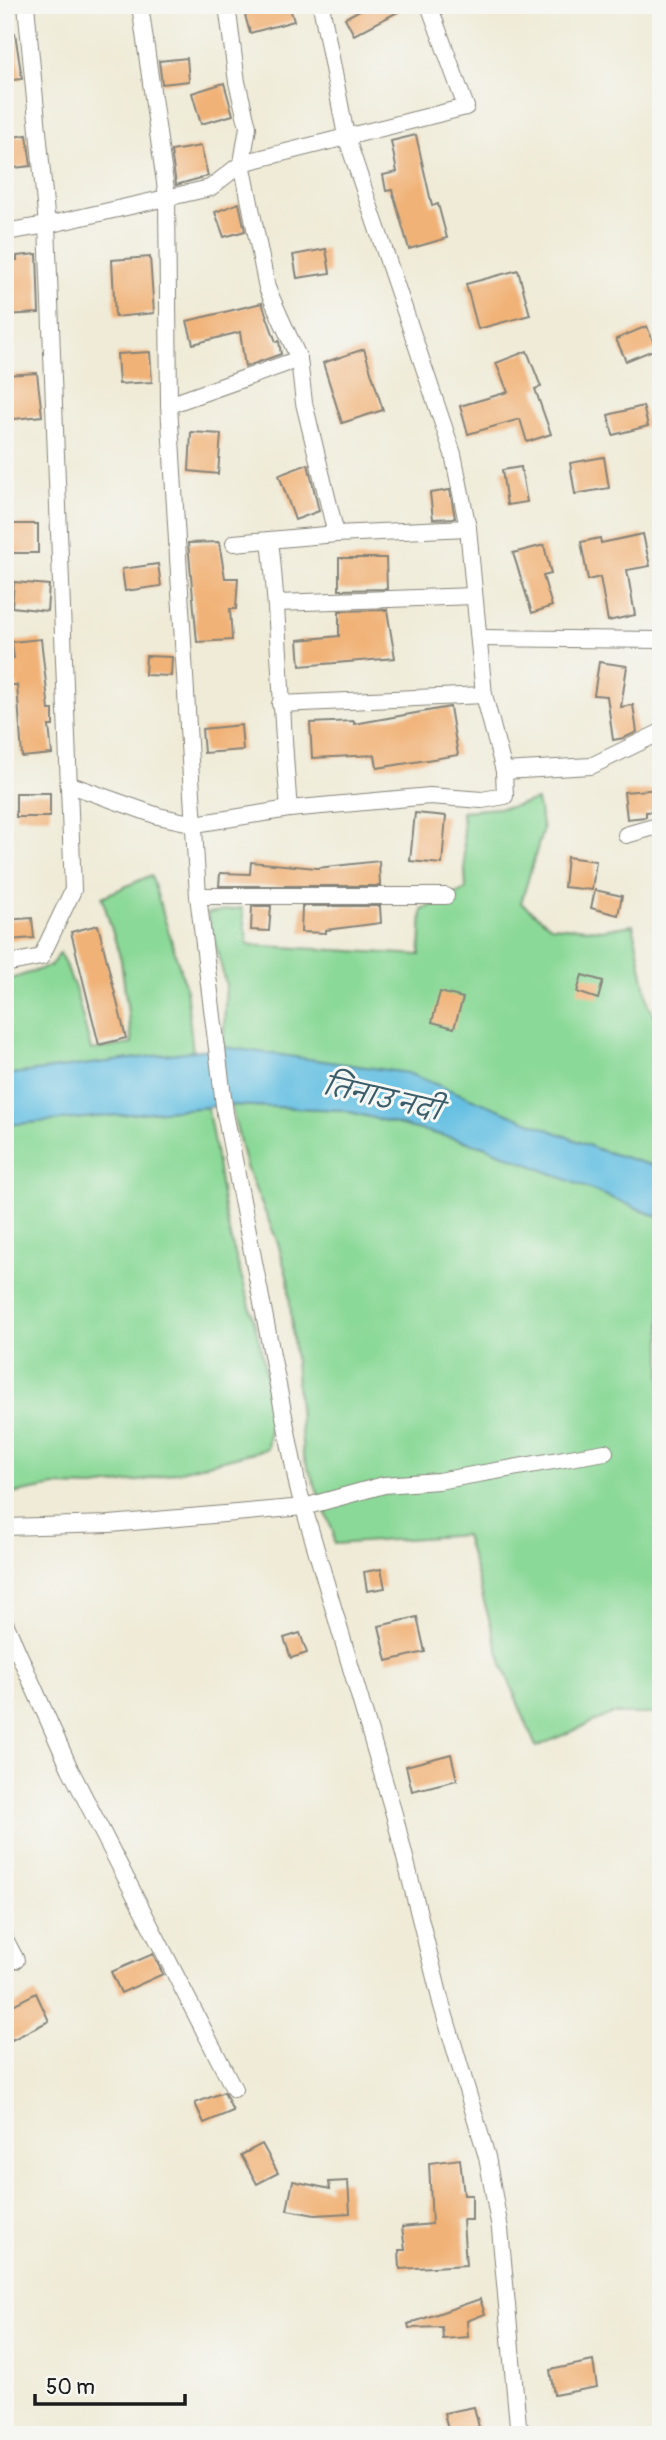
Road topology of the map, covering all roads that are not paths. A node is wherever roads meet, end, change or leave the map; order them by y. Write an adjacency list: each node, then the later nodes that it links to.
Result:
1 (26, 5): 9 (street)
2 (141, 5): 8 (street)
3 (228, 5): 7 (street)
4 (321, 5): 6 (street)
5 (429, 5): 6 (street)
6 (346, 136): 7 (street); 13 (street)
7 (242, 163): 8 (street); 11 (street)
8 (167, 197): 9 (street); 12 (street)
9 (47, 225): 10 (street); 25 (street)
10 (5, 232)
11 (299, 359): 12 (street); 14 (street)
12 (169, 405): 27 (street)
13 (468, 528): 14 (street); 17 (street)
14 (336, 534): 15 (street)
15 (270, 540): 16 (street); 18 (street)
16 (234, 543)
17 (474, 596): 18 (street); 19 (street)
18 (277, 603): 22 (street)
19 (481, 638): 20 (street); 21 (street)
20 (661, 640)
21 (484, 695): 22 (street); 24 (street)
22 (280, 704): 26 (street)
23 (661, 732): 24 (street)
24 (504, 771): 26 (street)
25 (68, 784): 27 (street); 32 (street)
26 (289, 808): 27 (street)
27 (195, 824): 30 (street)
28 (661, 825): 29 (street)
29 (626, 835)
30 (198, 896): 31 (street); 34 (street)
31 (446, 896)
32 (5, 964)
33 (605, 1452): 34 (street)
34 (304, 1507): 35 (street); 40 (street)
35 (5, 1527)
36 (5, 1623): 39 (street)
37 (5, 1939): 38 (street)
38 (16, 1960)
39 (234, 2088)
40 (525, 2435)

